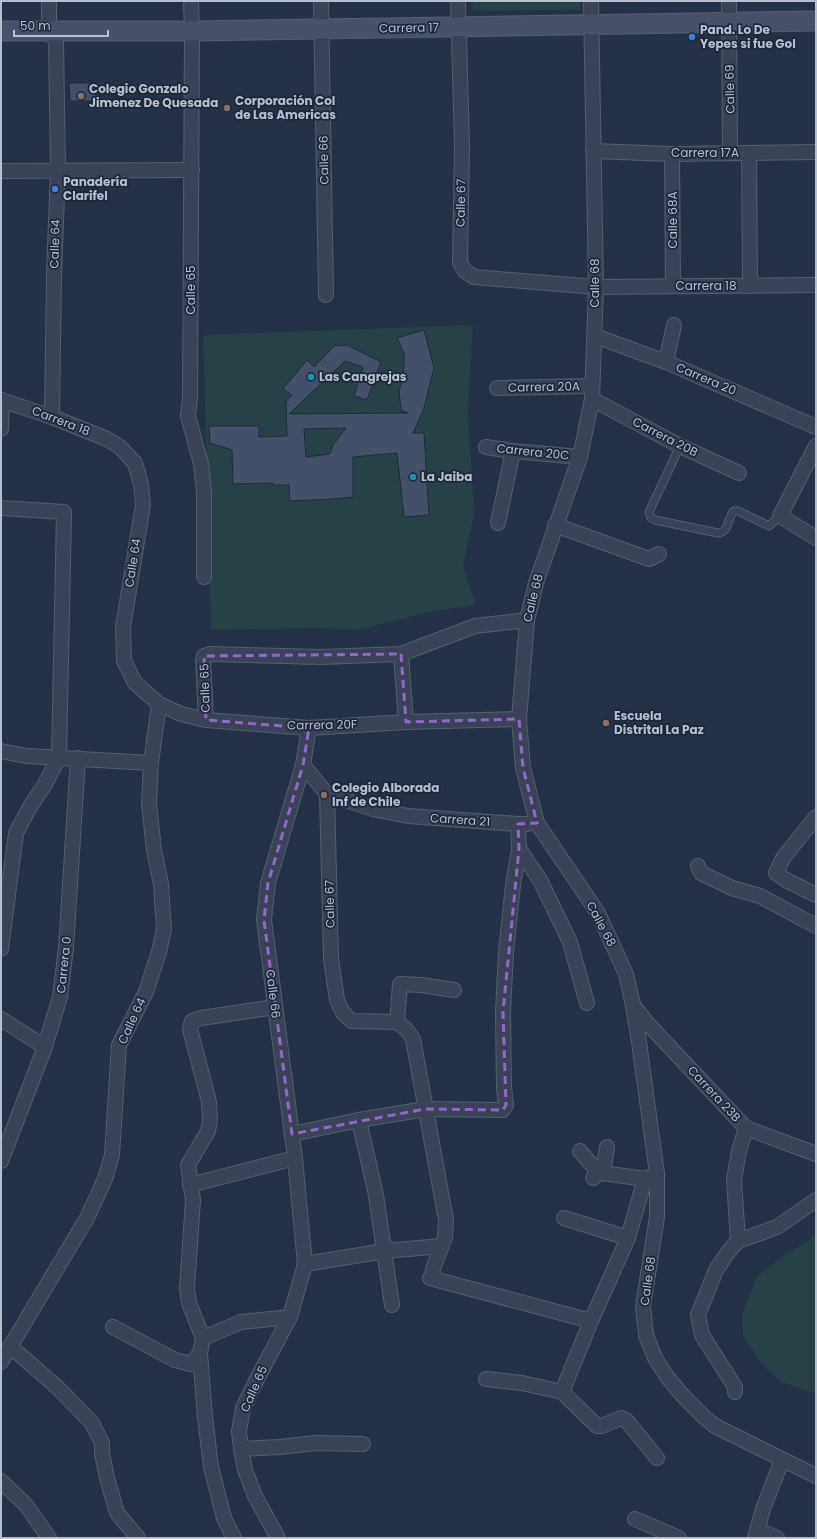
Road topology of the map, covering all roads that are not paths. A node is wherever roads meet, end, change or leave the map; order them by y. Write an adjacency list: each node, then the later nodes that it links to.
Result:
1 (49, 1): 13 (street, Calle 64)
2 (191, 1): 14 (street, Calle 65)
3 (321, 1): 11 (street, Calle 66)
4 (458, 1): 10 (street, Calle 67)
5 (591, 1): 9 (street, Calle 68)
6 (729, 1): 8 (street, Calle 69)
7 (816, 21): 8 (main road, Carrera 17)
8 (729, 23): 9 (main road, Carrera 17); 19 (street, Calle 69)
9 (591, 25): 10 (main road, Carrera 17); 15 (street, Calle 68)
10 (458, 27): 11 (main road, Carrera 17); 26 (street, Calle 67)
11 (321, 29): 14 (main road, Carrera 17); 27 (street, Calle 66)
12 (1, 31): 13 (main road, Carrera 17)
13 (49, 31): 14 (main road, Carrera 17); 20 (street, Calle 64)
14 (192, 31): 21 (street, Calle 65)
15 (594, 151): 18 (street, Carrera 17A); 26 (street, Calle 68)
16 (816, 152): 17 (street, Carrera 17A)
17 (749, 153): 19 (street, Carrera 17A); 25 (street)
18 (672, 154): 19 (street, Carrera 17A); 24 (street, Calle 68A)
19 (730, 154)
20 (58, 170): 21 (street); 22 (street); 34 (street, Calle 64)
21 (192, 170): 50 (street, Calle 65)
22 (1, 171)
23 (816, 285): 25 (street, Carrera 18)
24 (673, 286): 25 (street, Carrera 18); 26 (street, Carrera 18)
25 (750, 286)
26 (596, 287): 29 (street, Calle 68)
27 (326, 295)
28 (674, 325): 30 (street)
29 (595, 336): 30 (street, Carrera 20); 32 (street, Calle 68)
30 (666, 362): 35 (street, Carrera 20)
31 (497, 388): 32 (street, Carrera 20A)
32 (592, 393): 38 (street, Carrera 20B); 42 (street, Calle 68)
33 (1, 400): 34 (street, Carrera 18); 36 (street)
34 (52, 417): 40 (street, Carrera 18)
35 (816, 427)
36 (1, 429)
37 (486, 446): 41 (street, Carrera 20C)
38 (680, 446): 43 (street, Carrera 20B); 45 (lane)
39 (816, 446): 45 (street)
40 (120, 447): 53 (street, Calle 64)
41 (512, 451): 42 (street, Carrera 20C); 46 (street)
42 (580, 457): 47 (street, Calle 68)
43 (739, 473)
44 (1, 508): 60 (street)
45 (780, 516): 48 (street)
46 (498, 523)
47 (555, 525): 49 (street); 51 (street, Calle 68)
48 (816, 538)
49 (659, 554)
50 (204, 578)
51 (527, 620): 52 (street); 55 (street, Calle 68)
52 (401, 654): 56 (street, Calle 65); 57 (street)
53 (135, 682): 54 (street, Carrera 20F)
54 (159, 704): 56 (street, Carrera 20F); 62 (street, Calle 64)
55 (519, 718): 57 (street, Carrera 20F); 66 (street, Calle 68)
56 (206, 720): 58 (street, Carrera 20F)
57 (406, 722): 58 (street, Carrera 20F)
58 (309, 728): 63 (street, Calle 66)
59 (1, 751): 60 (street)
60 (59, 757): 61 (street); 72 (street)
61 (78, 758): 62 (street); 79 (street, Carrera 0)
62 (151, 763): 104 (street, Calle 64)
63 (303, 765): 64 (street); 76 (street, Calle 66)
64 (327, 794): 67 (street, Carrera 21); 78 (street, Calle 67)
65 (816, 817): 70 (street)
66 (537, 823): 67 (street, Carrera 21); 75 (street, Calle 68)
67 (518, 824): 68 (street)
68 (519, 849): 74 (street); 80 (street)
69 (698, 866): 71 (street)
70 (816, 895)
71 (816, 926)
72 (1, 949)
73 (454, 990): 78 (street)
74 (587, 1003)
75 (633, 1005): 82 (street, Carrera 23B); 90 (street, Calle 68)
76 (275, 1007): 83 (street, Calle 66); 91 (street)
77 (1, 1019): 79 (street)
78 (397, 1022): 80 (street)
79 (45, 1047): 88 (street, Carrera 0)
80 (425, 1109): 81 (street); 96 (street)
81 (359, 1120): 83 (street); 97 (street)
82 (746, 1128): 86 (street, Carrera 23B); 95 (street)
83 (292, 1134): 87 (street, Calle 66)
84 (607, 1147): 89 (street)
85 (580, 1151): 89 (street)
86 (816, 1154)
87 (295, 1158): 91 (street); 98 (street, Calle 66)
88 (1, 1161)
89 (598, 1174): 90 (street)
90 (651, 1176): 94 (street, Calle 68); 113 (street, Calle 68)
91 (190, 1185): 103 (street)
92 (816, 1200): 95 (street)
93 (564, 1218): 94 (street)
94 (628, 1238): 101 (street, Calle 68)
95 (738, 1241): 109 (street)
96 (441, 1246): 97 (street); 101 (street)
97 (385, 1251): 98 (street); 99 (street)
98 (305, 1264): 100 (street, Calle 65)
99 (392, 1305)
100 (290, 1317): 103 (street); 111 (street, Calle 65)
101 (591, 1321): 108 (street, Calle 68)
102 (113, 1327): 105 (street)
103 (203, 1338): 105 (street)
104 (10, 1346): 106 (street, Calle 64); 119 (street)
105 (200, 1353): 120 (street)
106 (1, 1362)
107 (486, 1379): 108 (street)
108 (562, 1392): 112 (street)
109 (735, 1392)
110 (363, 1444): 111 (street)
111 (241, 1449): 121 (street, Calle 65)
112 (657, 1458)
113 (782, 1460): 114 (street, Calle 68); 117 (street)
114 (816, 1476)
115 (1, 1481): 118 (street)
116 (635, 1519): 122 (street)
117 (756, 1534): 123 (street)
118 (49, 1538)
119 (138, 1538)
120 (234, 1538)
121 (278, 1538)
122 (679, 1538)
123 (777, 1538)

